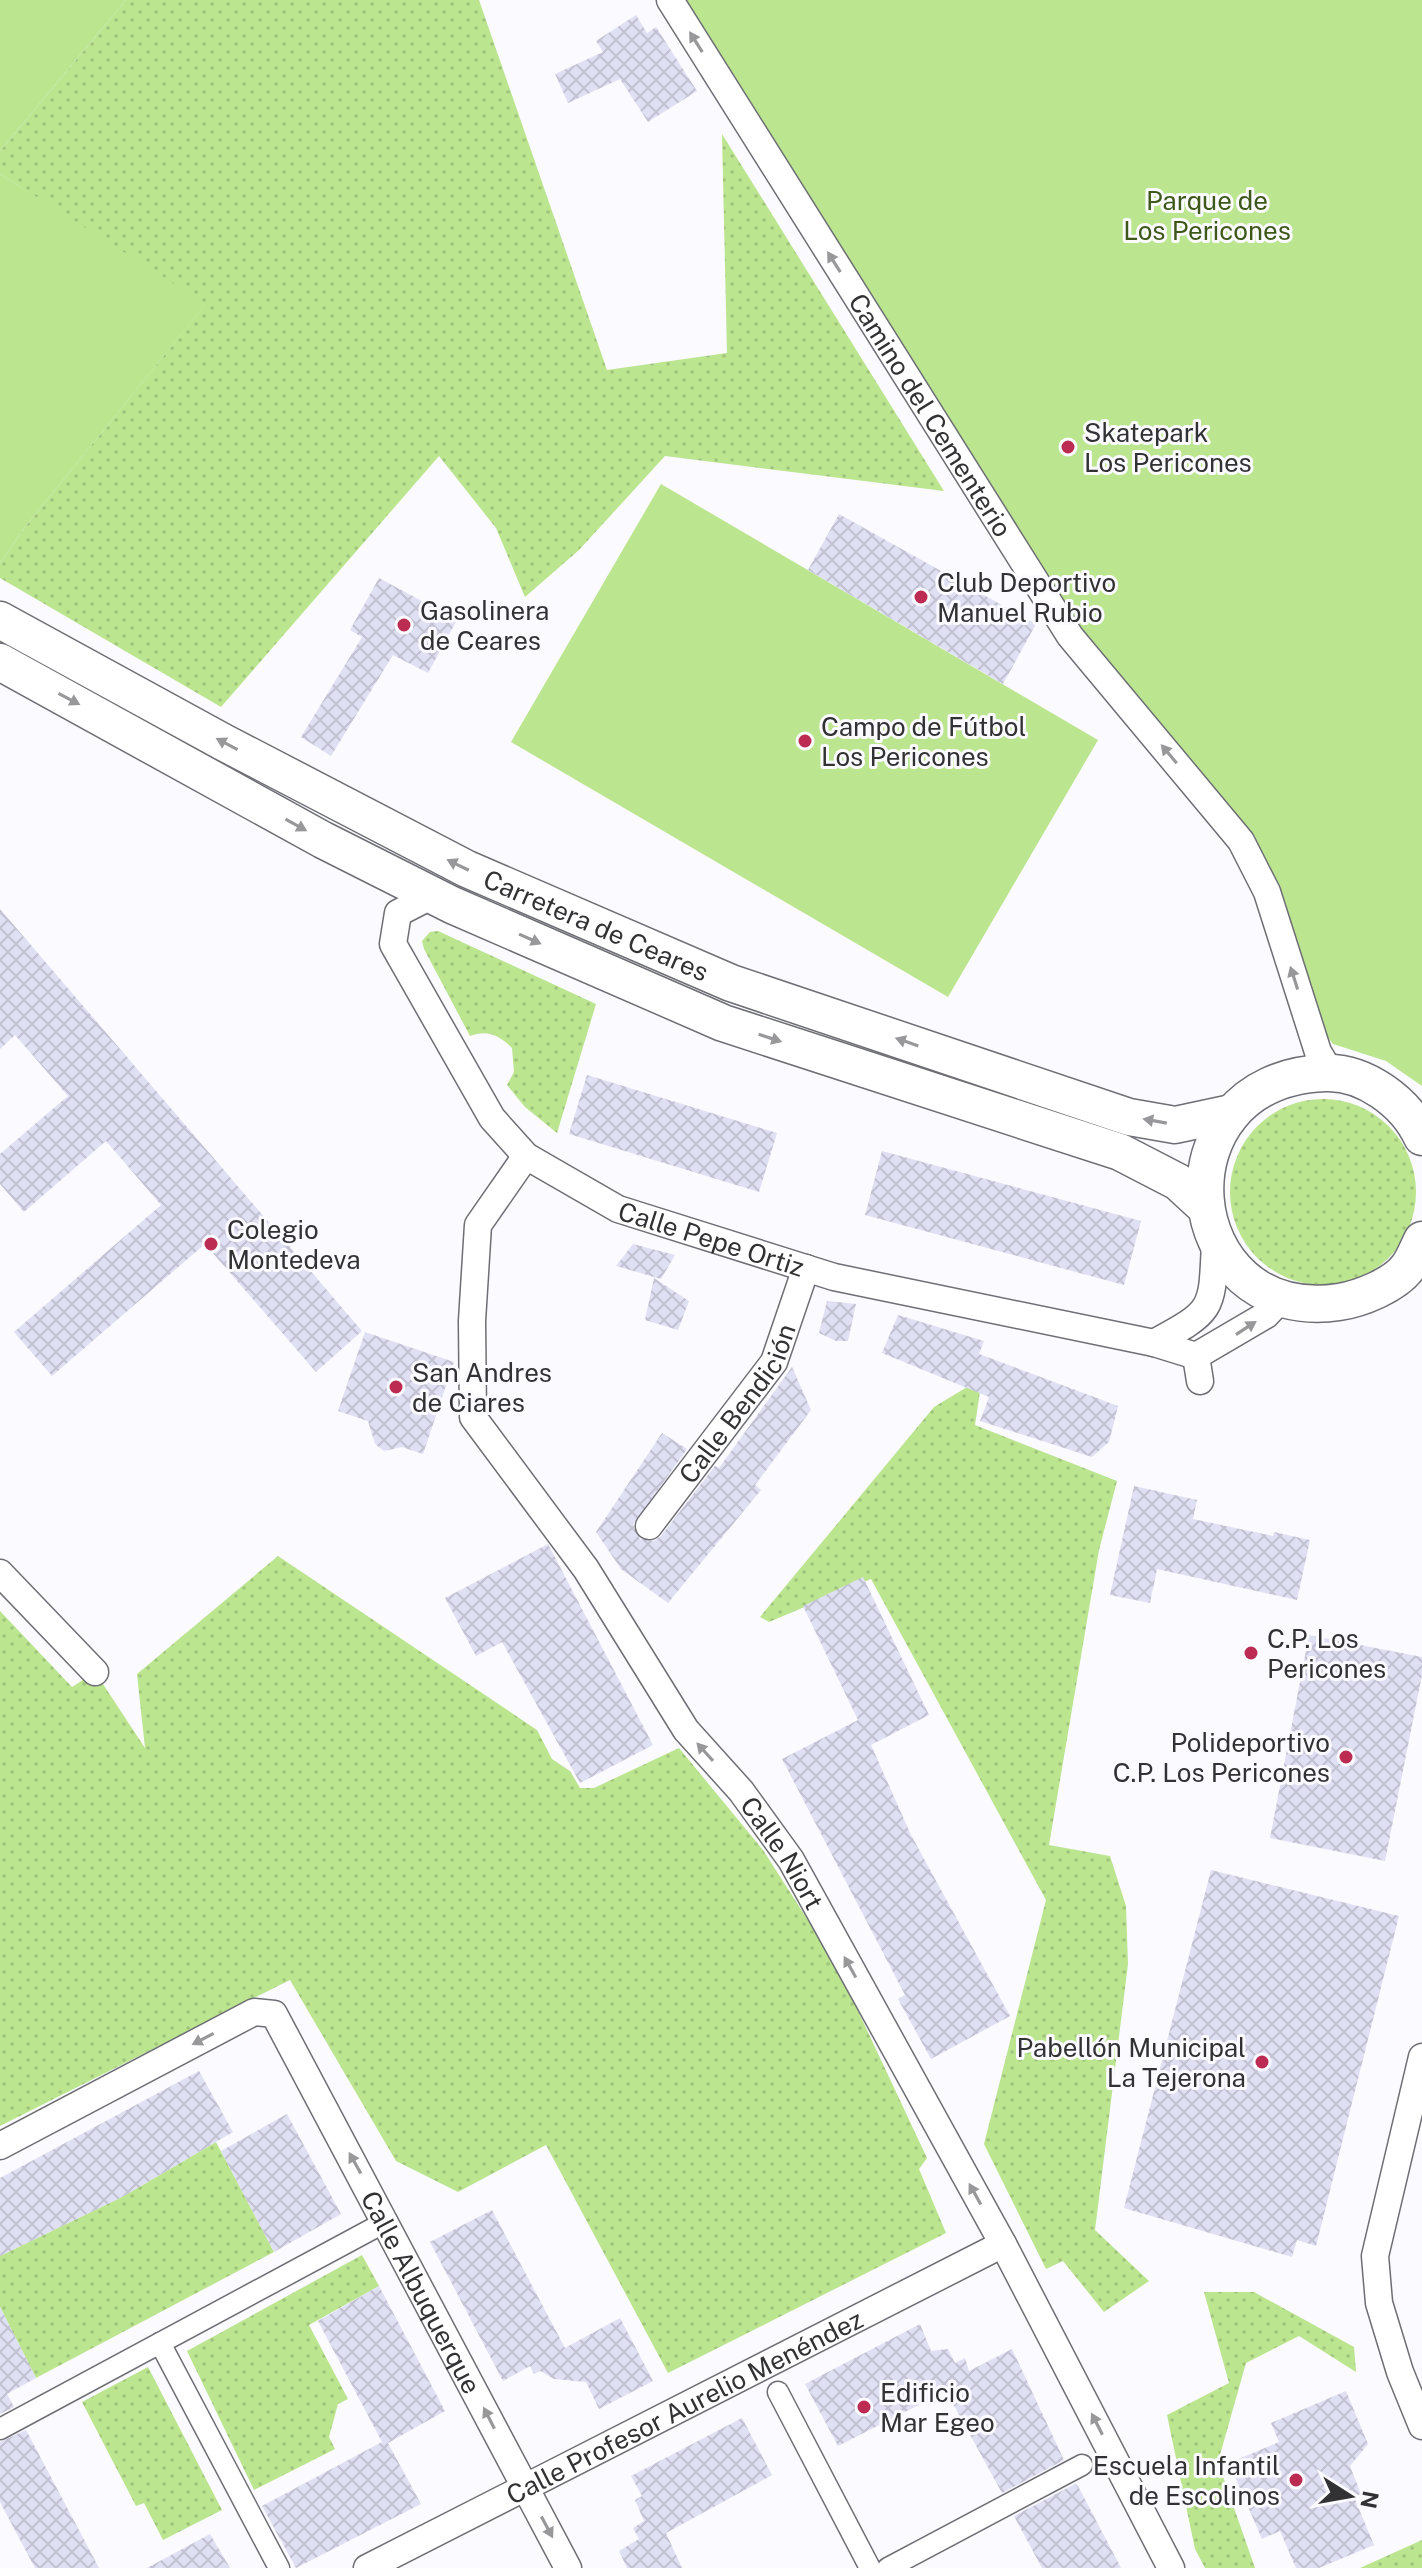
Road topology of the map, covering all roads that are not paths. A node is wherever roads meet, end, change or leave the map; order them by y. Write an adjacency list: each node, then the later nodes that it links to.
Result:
1 (670, 0): 5 (street, Camino del Cementerio, one-way to 1)
2 (0, 620): 6 (main road, Carretera de Ceares, one-way to 2)
3 (0, 662): 4 (main road, Carretera de Ceares, one-way to 4)
4 (433, 895): 8 (street, Calle Pepe Ortiz); 9 (main road, Carretera de Ceares, one-way to 9)
5 (1324, 1062): 6 (main road); 7 (main road)
6 (1231, 1113): 9 (main road)
7 (1422, 1137)
8 (526, 1156): 12 (street, Calle Pepe Ortiz); 21 (street, Calle Niort, one-way to 8)
9 (1204, 1206): 10 (main road)
10 (1215, 1241): 13 (main road); 14 (street)
11 (1417, 1258): 13 (main road)
12 (806, 1268): 14 (street, Calle Pepe Ortiz); 15 (street, Calle Bendición)
13 (1281, 1299): 14 (street, Calle Pepe Ortiz, one-way to 13)
14 (1154, 1343)
15 (649, 1526)
16 (0, 1573): 17 (street)
17 (95, 1672)
18 (1422, 2057): 24 (street)
19 (0, 2146): 20 (street, Calle Albuquerque, one-way to 19)
20 (387, 2221): 22 (street); 27 (street, Calle Albuquerque, one-way to 20)
21 (1003, 2244): 27 (street, Calle Profesor Aurelio Menéndez); 33 (street, Calle Niort, one-way to 21)
22 (160, 2343): 25 (street); 28 (street)
23 (778, 2392): 31 (street)
24 (1422, 2426)
25 (0, 2429)
26 (1082, 2465): 32 (street)
27 (526, 2487): 29 (street, Calle Profesor Aurelio Menéndez); 30 (street, Calle Albuquerque, one-way to 30)
28 (279, 2568)
29 (367, 2568)
30 (568, 2568)
31 (870, 2568)
32 (888, 2568)
33 (1171, 2568)

